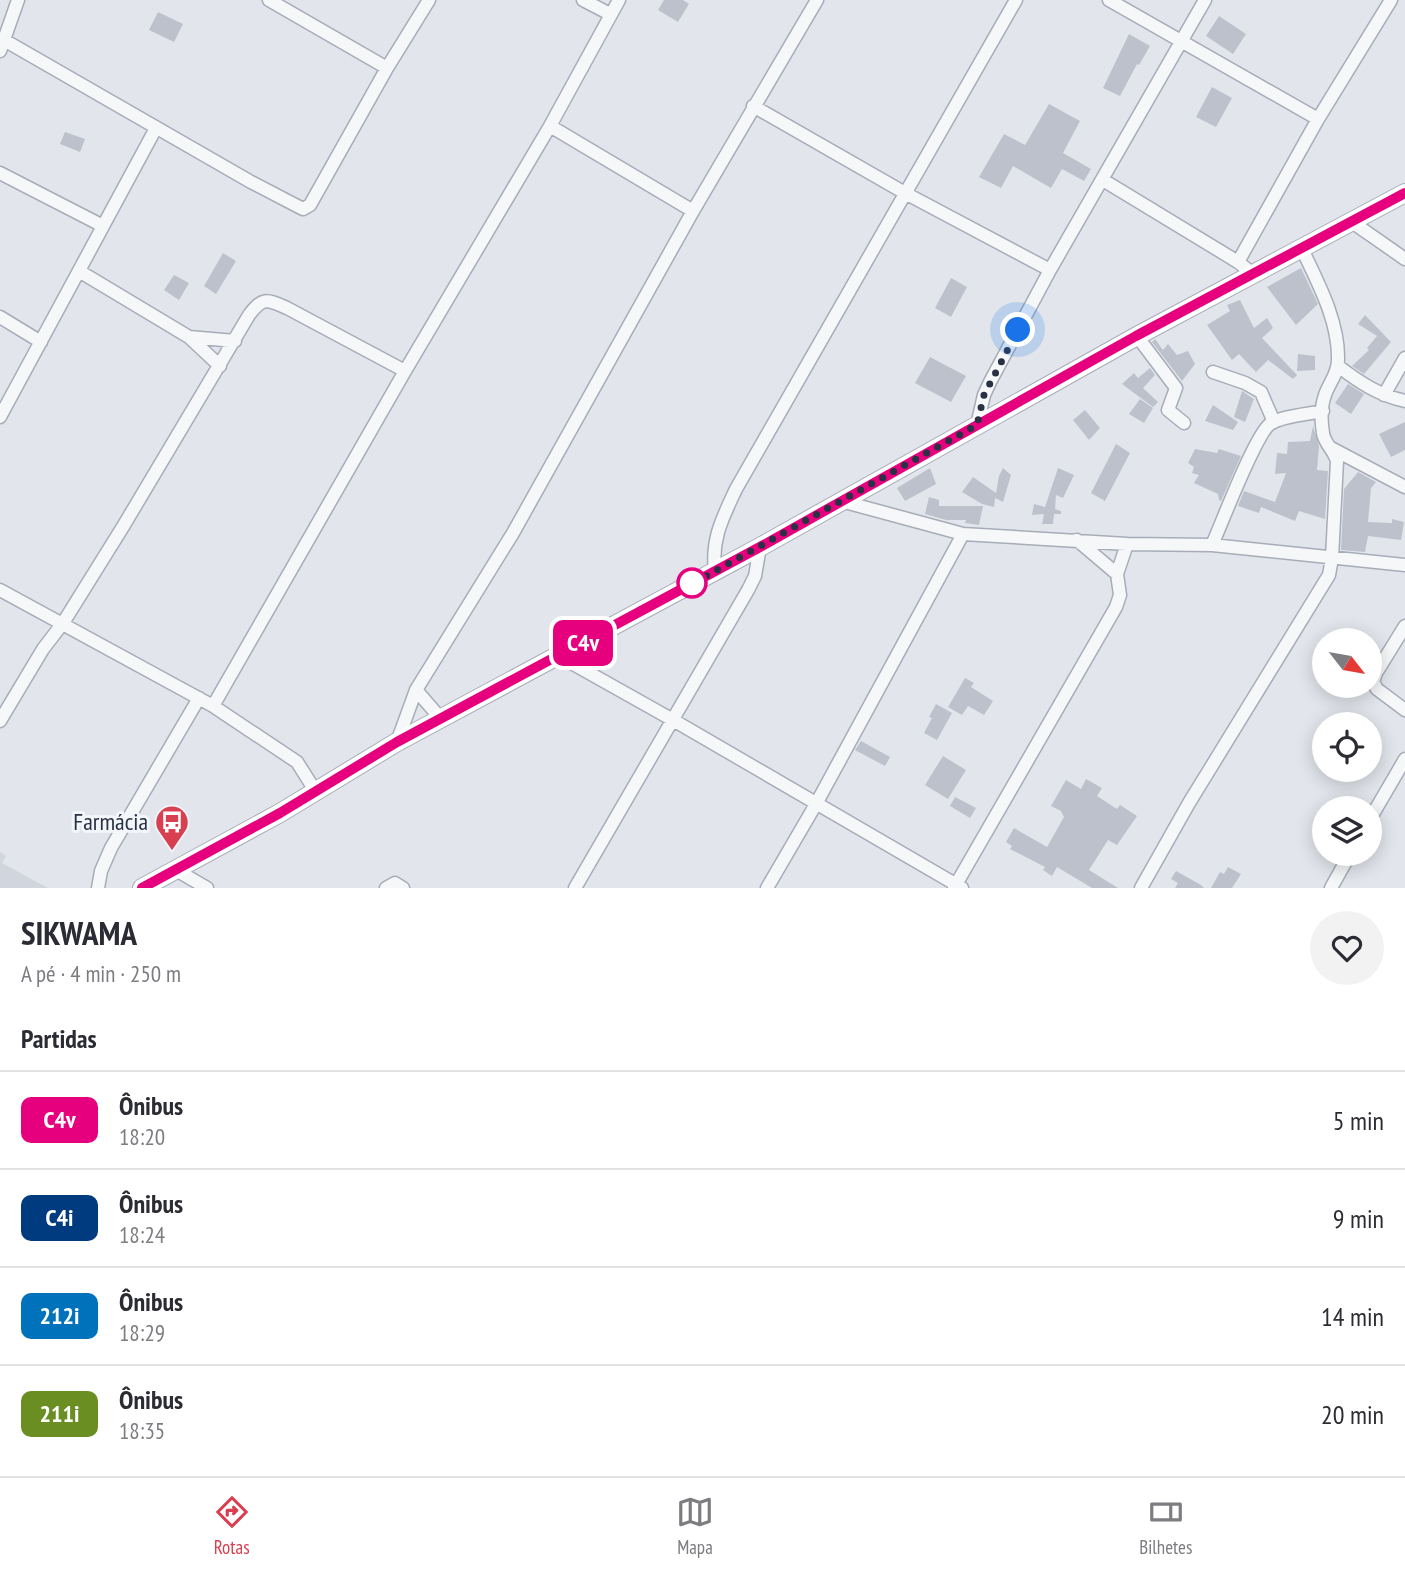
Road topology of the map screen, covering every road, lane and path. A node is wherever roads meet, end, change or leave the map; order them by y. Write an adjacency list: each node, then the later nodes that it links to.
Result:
1 (18, 0): 13 (street)
2 (269, 0): 14 (street)
3 (429, 0): 14 (street)
4 (583, 0): 11 (street)
5 (619, 0): 11 (street)
6 (817, 0): 15 (street)
7 (1016, 0): 22 (street)
8 (1109, 0): 12 (street)
9 (1205, 0): 12 (street)
10 (1391, 0): 16 (street)
11 (610, 14): 17 (street)
12 (1181, 40): 16 (street); 20 (street)
13 (2, 46): 18 (street)
14 (387, 68): 18 (street)
15 (753, 106): 22 (street); 23 (street)
16 (1318, 119): 28 (street)
17 (550, 126): 23 (street); 40 (street)
18 (156, 128): 25 (street)
19 (0, 173): 25 (street)
20 (1103, 180): 28 (street); 29 (street)
21 (1405, 192): 24 (main road)
22 (905, 193): 29 (street); 59 (street)
23 (693, 211): 65 (street)
24 (1352, 222): 26 (main road); 27 (street)
25 (103, 226): 30 (street)
26 (1301, 249): 31 (main road); 39 (street)
27 (1405, 259)
28 (1238, 262): 31 (street)
29 (1050, 270): 48 (street)
30 (79, 271): 34 (street); 36 (street)
31 (1253, 274): 33 (main road)
32 (0, 317): 36 (street)
33 (1136, 336): 47 (street); 48 (main road)
34 (189, 337): 35 (street); 38 (street)
35 (235, 341): 38 (street); 40 (street)
36 (41, 342): 45 (street)
37 (1405, 358): 42 (street)
38 (220, 366): 62 (street)
39 (1338, 366): 42 (street); 44 (street)
40 (405, 371): 67 (street)
41 (1213, 372): 46 (street)
42 (1384, 395): 43 (street)
43 (1405, 401)
44 (1323, 411): 46 (street); 49 (street)
45 (0, 417)
46 (1274, 422): 55 (street)
47 (1184, 423)
48 (977, 425): 51 (main road)
49 (1331, 448): 50 (street); 57 (street)
50 (1405, 487)
51 (841, 501): 52 (street); 56 (main road)
52 (964, 534): 53 (street); 76 (street)
53 (1077, 540): 54 (street); 60 (street)
54 (1127, 544): 55 (street); 60 (street)
55 (1212, 545): 57 (street)
56 (760, 547): 59 (main road); 70 (street)
57 (1332, 558): 58 (street); 87 (street)
58 (1405, 565)
59 (711, 573): 64 (main road)
60 (1117, 574): 80 (street)
61 (0, 590): 62 (street)
62 (63, 623): 66 (street); 71 (street)
63 (1405, 626): 68 (street)
64 (559, 656): 69 (main road); 70 (street)
65 (416, 690): 69 (street); 72 (street)
66 (199, 698): 67 (street); 81 (street)
67 (213, 706): 74 (street)
68 (1405, 709)
69 (442, 720): 72 (main road)
70 (673, 720): 76 (street); 85 (street)
71 (0, 721)
72 (397, 742): 74 (main road)
73 (1405, 759): 75 (street)
74 (316, 792): 78 (main road)
75 (1382, 798)
76 (816, 804): 80 (street); 86 (street)
77 (1343, 866): 88 (street)
78 (176, 870): 79 (street); 82 (main road)
79 (199, 886)
80 (957, 887)
81 (98, 888)
82 (142, 888)
83 (386, 888): 84 (street)
84 (403, 888)
85 (575, 888)
86 (767, 888)
87 (1141, 888)
88 (1331, 888)

